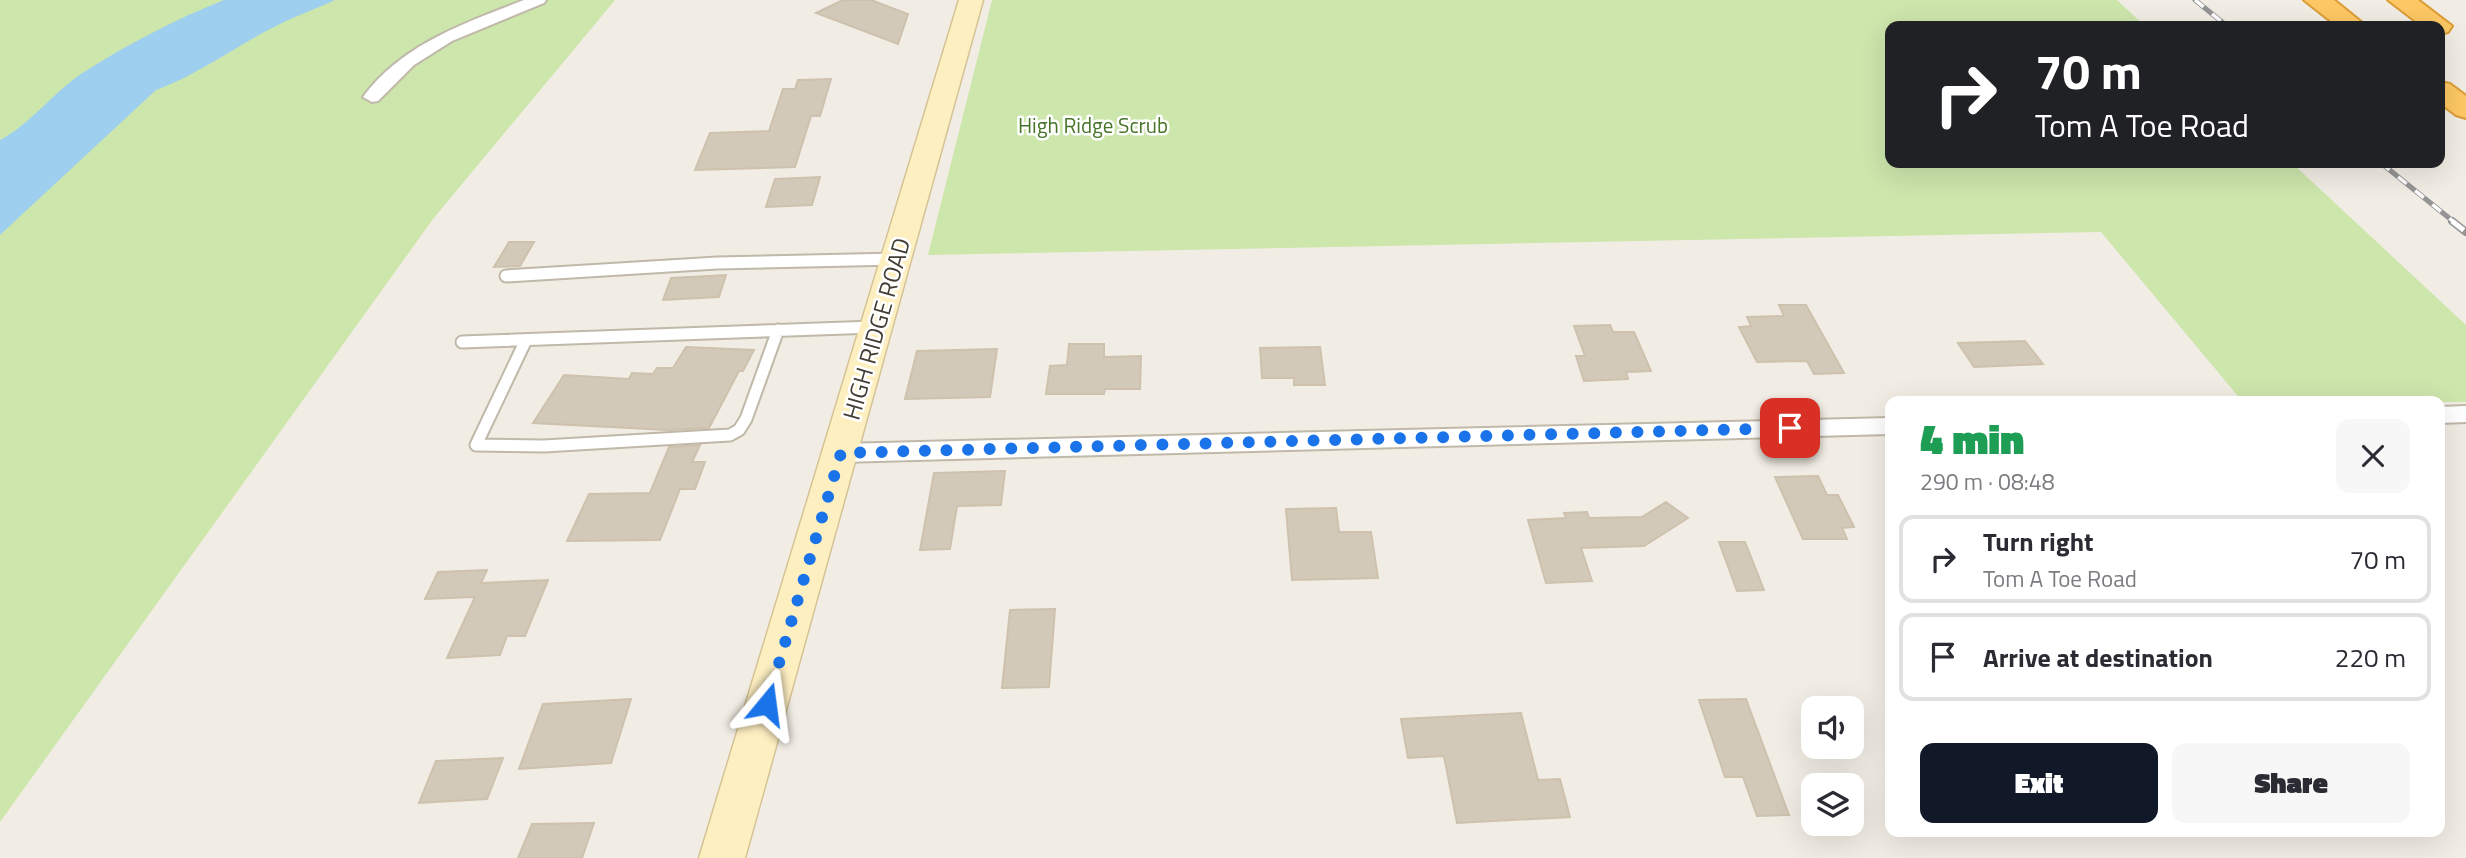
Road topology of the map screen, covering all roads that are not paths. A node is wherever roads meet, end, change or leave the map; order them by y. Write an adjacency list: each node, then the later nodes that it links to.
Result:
1 (538, 0): 8 (street)
2 (971, 0): 10 (street, HIGH RIDGE ROAD)
3 (2317, 0): 5 (highway)
4 (2401, 0): 6 (highway)
5 (2346, 21)
6 (2431, 21)
7 (2445, 94): 9 (highway)
8 (372, 97)
9 (2466, 109)
10 (897, 260): 11 (lane); 12 (street, HIGH RIDGE ROAD)
11 (506, 276)
12 (878, 326): 13 (lane); 19 (street, HIGH RIDGE ROAD)
13 (778, 330): 14 (lane); 14 (lane)
14 (526, 340): 15 (lane)
15 (461, 342)
16 (2466, 414): 17 (street)
17 (2445, 415)
18 (1885, 426): 19 (street)
19 (841, 453): 20 (street, HIGH RIDGE ROAD)
20 (722, 858)

